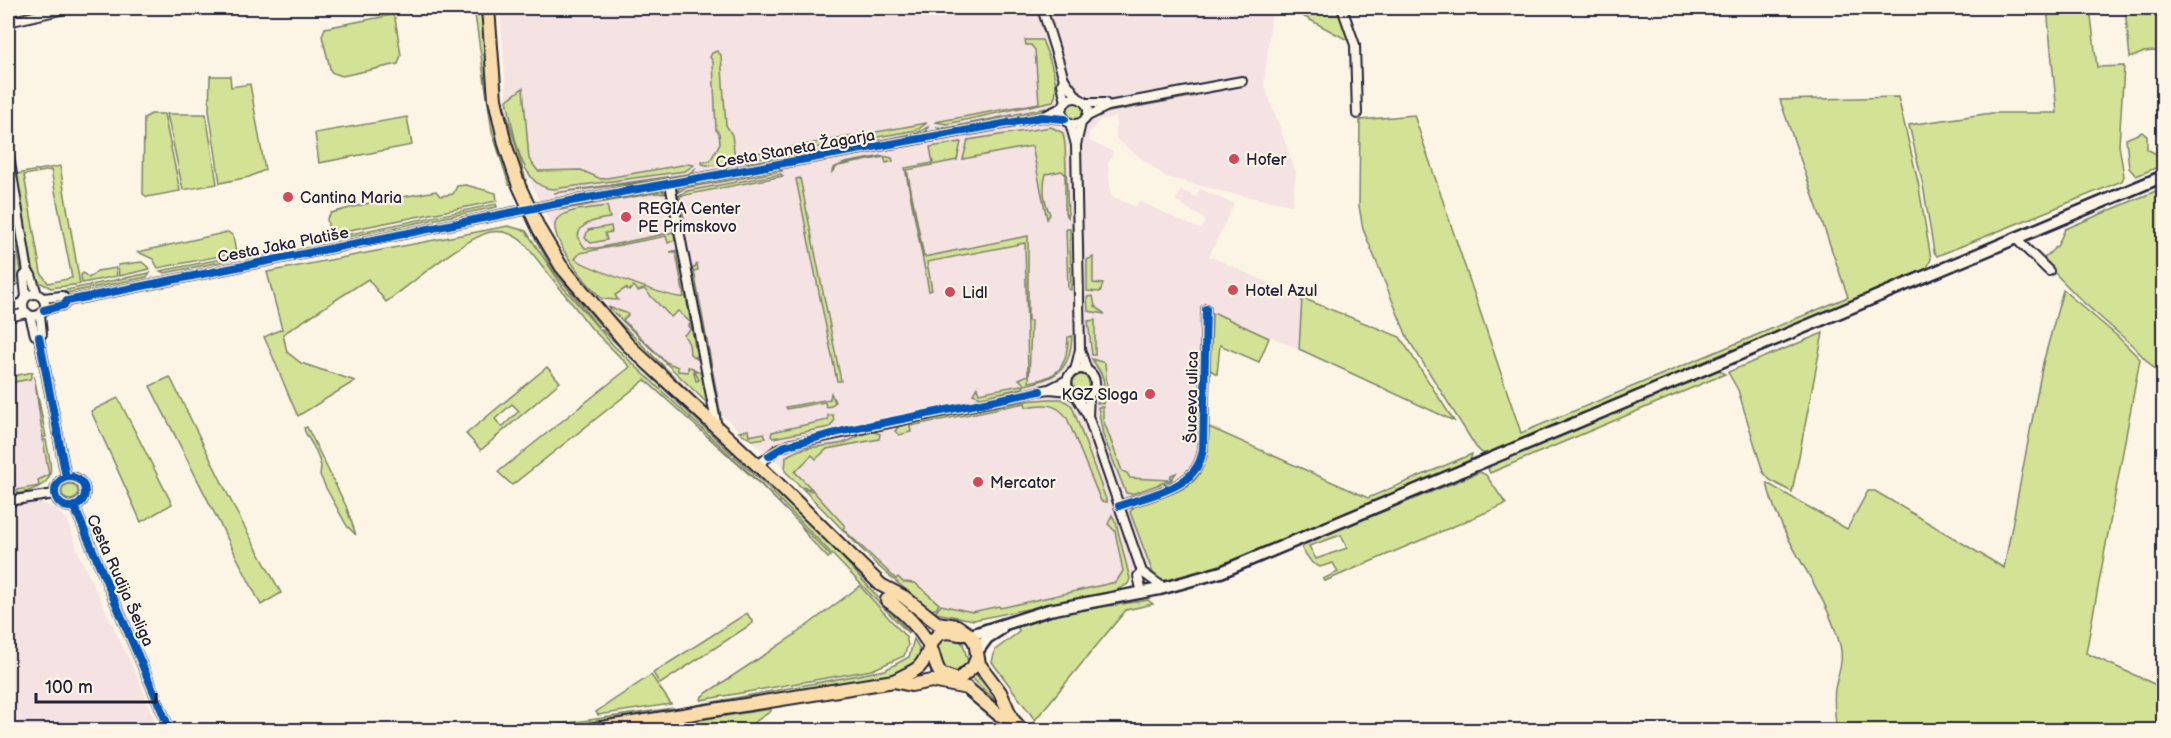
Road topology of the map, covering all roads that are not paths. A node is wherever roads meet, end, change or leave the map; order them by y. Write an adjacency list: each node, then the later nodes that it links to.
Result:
1 (69, 8): 5 (street)
2 (488, 8): 20 (main road)
3 (1041, 8): 6 (street)
4 (1342, 8): 11 (street)
5 (8, 22)
6 (1064, 79): 8 (street); 9 (street)
7 (1242, 81): 10 (street)
8 (1082, 101): 9 (street, Cesta Staneta Žagarja); 10 (street); 12 (street)
9 (1065, 104): 13 (street, Cesta Staneta Žagarja); 14 (street)
10 (1108, 106): 12 (street)
11 (1357, 114)
12 (1088, 116): 15 (street)
13 (1042, 117): 14 (street, Cesta Staneta Žagarja); 19 (street, Cesta Staneta Žagarja)
14 (1067, 121): 15 (street, Cesta Staneta Žagarja); 16 (street)
15 (1081, 123): 16 (street)
16 (1076, 145): 33 (street)
17 (8, 150): 23 (street)
18 (2163, 176): 21 (main road)
19 (670, 184): 20 (street, Cesta Staneta Žagarja); 41 (street)
20 (530, 209): 26 (street, Cesta Jaka Platiše); 41 (main road)
21 (2015, 238): 22 (street); 49 (main road)
22 (2049, 271)
23 (28, 272): 24 (street); 25 (street)
24 (40, 296): 25 (street); 26 (street, Cesta Jaka Platiše); 29 (street)
25 (25, 300): 27 (street); 30 (street)
26 (67, 301): 29 (street, Cesta Jaka Platiše)
27 (8, 308)
28 (1206, 309): 47 (street, Šuceva ulica)
29 (42, 313): 30 (street, Cesta Jaka Platiše); 32 (street)
30 (28, 315): 31 (street); 32 (street)
31 (8, 316)
32 (39, 337): 43 (street)
33 (1080, 349): 34 (street); 35 (street)
34 (1075, 371): 35 (street); 36 (street)
35 (1087, 371): 39 (street)
36 (1067, 380): 37 (street); 38 (street)
37 (1048, 389): 38 (street); 42 (street)
38 (1073, 394): 39 (street); 40 (street)
39 (1089, 394): 40 (street)
40 (1088, 416): 47 (street)
41 (717, 429): 42 (main road)
42 (758, 465): 51 (main road)
43 (66, 477): 44 (street); 46 (street)
44 (55, 494): 45 (street); 46 (street)
45 (8, 501)
46 (74, 506): 62 (street, Cesta Rudija Šeliga)
47 (1119, 506): 48 (street)
48 (1142, 572): 49 (street); 50 (street)
49 (1164, 588): 50 (main road)
50 (1142, 593): 52 (main road)
51 (891, 596): 53 (main road); 54 (main road); 55 (main road); 55 (main road)
52 (1007, 622): 53 (main road); 56 (main road)
53 (965, 632): 54 (main road); 56 (main road)
54 (942, 633): 55 (main road)
55 (927, 653): 57 (main road); 59 (main road)
56 (975, 659): 58 (main road); 61 (main road)
57 (937, 677): 58 (main road); 59 (main road); 60 (main road)
58 (959, 679): 60 (main road)
59 (900, 682): 63 (main road)
60 (990, 705): 61 (main road)
61 (1012, 719): 64 (main road)
62 (170, 730)
63 (589, 730)
64 (1022, 730)

